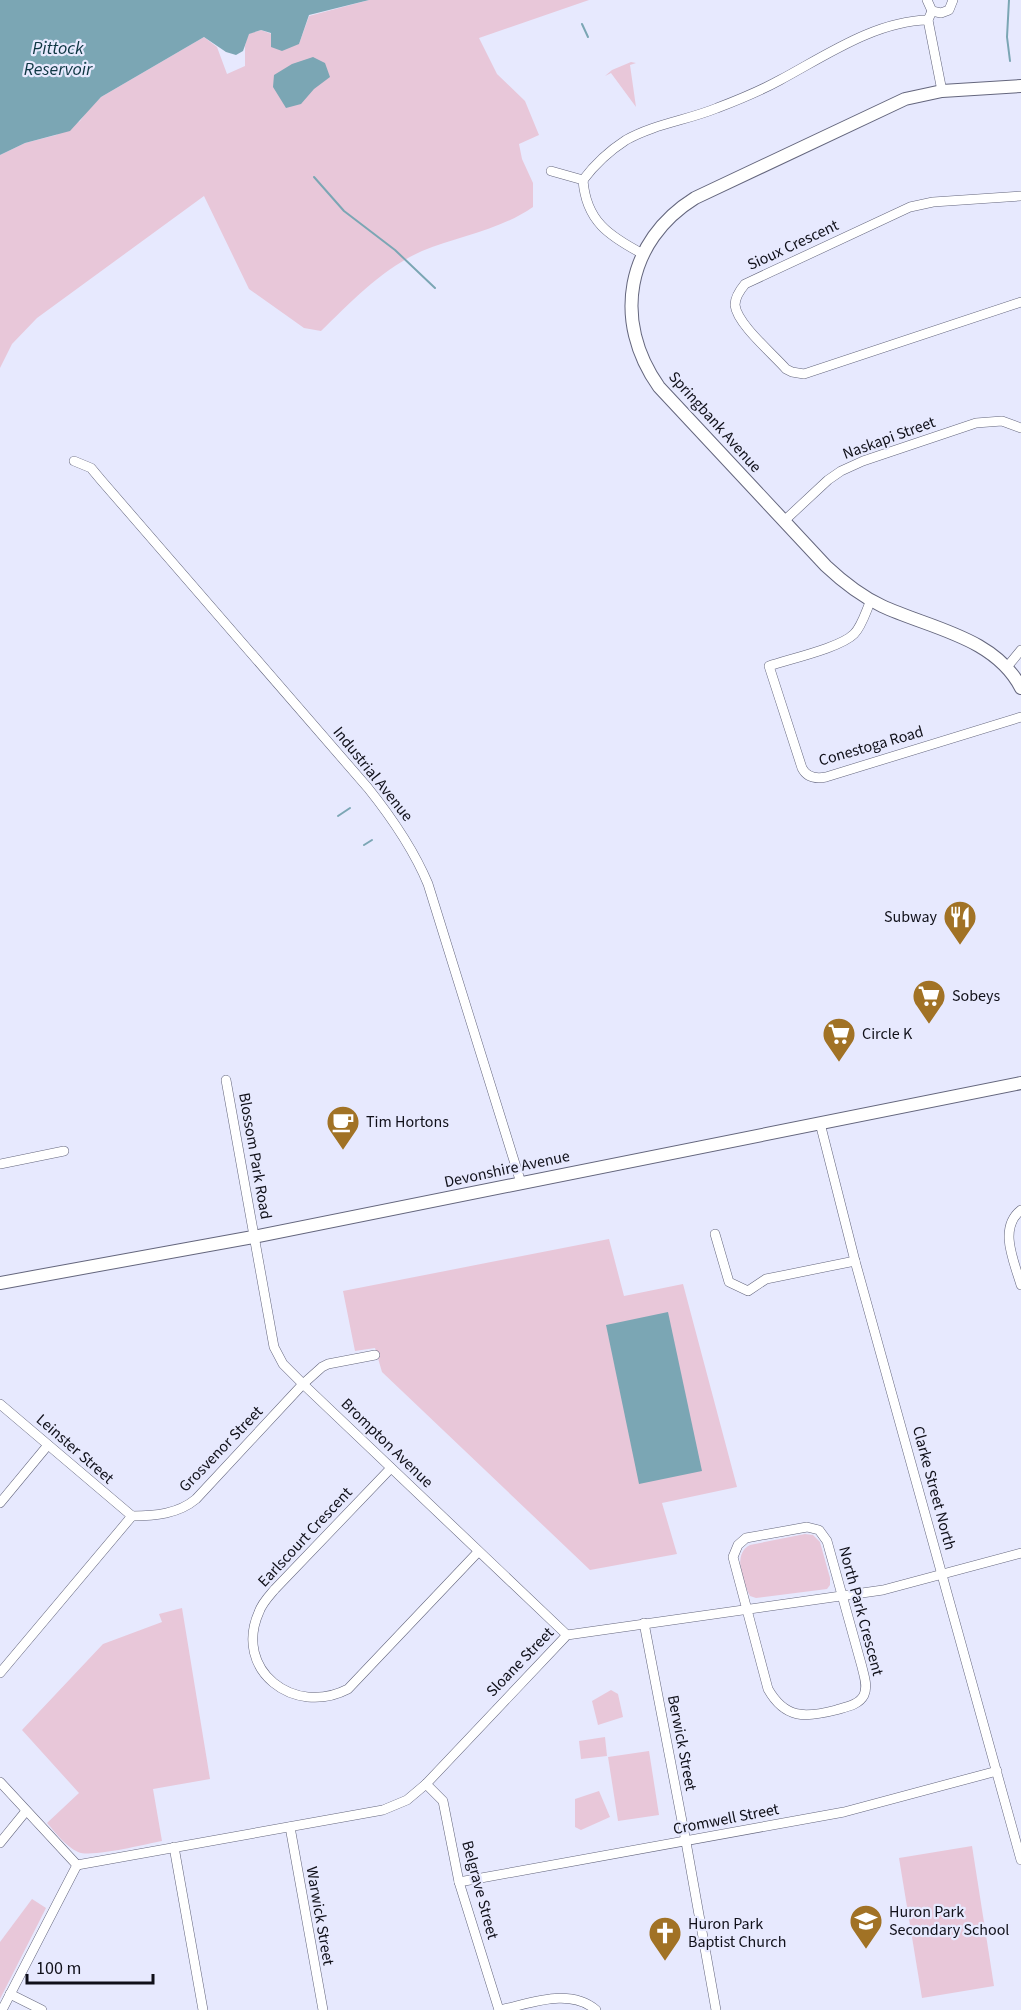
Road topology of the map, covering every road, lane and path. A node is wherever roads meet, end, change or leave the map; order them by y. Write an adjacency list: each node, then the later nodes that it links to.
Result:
1 (927, 0): 3 (street)
2 (953, 0): 3 (street)
3 (932, 11): 4 (street)
4 (928, 20): 6 (street); 8 (street)
5 (1021, 86): 6 (main road, Springbank Avenue)
6 (942, 91): 10 (main road, Springbank Avenue)
7 (551, 171): 8 (street)
8 (582, 180): 10 (street)
9 (1021, 196): 11 (street, Sioux Crescent)
10 (643, 254): 14 (main road, Springbank Avenue)
11 (1021, 302)
12 (1021, 428): 14 (street, Naskapi Street)
13 (74, 461): 25 (street, Industrial Avenue)
14 (784, 521): 15 (main road, Springbank Avenue)
15 (871, 600): 17 (main road, Springbank Avenue); 19 (street, Conestoga Road)
16 (1021, 650): 17 (street)
17 (1007, 668): 18 (main road, Springbank Avenue)
18 (1021, 688)
19 (1021, 717)
20 (226, 1080): 28 (street, Blossom Park Road)
21 (1021, 1083): 22 (main road, Devonshire Avenue)
22 (820, 1123): 25 (main road, Devonshire Avenue); 29 (street, Clarke Street North)
23 (64, 1151): 24 (street)
24 (0, 1164)
25 (521, 1183): 28 (main road, Devonshire Avenue)
26 (1021, 1210): 31 (street)
27 (715, 1234): 29 (street)
28 (253, 1237): 30 (main road, Devonshire Avenue); 33 (street, Brompton Avenue)
29 (855, 1261): 41 (street, Clarke Street North)
30 (0, 1283)
31 (1021, 1285)
32 (375, 1355): 33 (street, Grosvenor Street)
33 (303, 1384): 36 (street, Brompton Avenue); 38 (street, Grosvenor Street)
34 (0, 1404): 35 (street, Leinster Street)
35 (48, 1445): 37 (street); 38 (street, Leinster Street)
36 (391, 1468): 39 (street, Brompton Avenue); 39 (street, Earlscourt Crescent)
37 (0, 1503)
38 (132, 1516): 46 (street)
39 (478, 1552): 45 (street, Brompton Avenue)
40 (1021, 1553): 41 (street, Sloane Street)
41 (942, 1576): 42 (street, Sloane Street); 47 (street, Clarke Street North)
42 (842, 1595): 43 (street, Sloane Street); 43 (street, North Park Crescent); 43 (street, North Park Crescent)
43 (745, 1609): 44 (street, Sloane Street)
44 (644, 1623): 45 (street, Sloane Street); 52 (street, Berwick Street)
45 (567, 1635): 49 (street, Sloane Street)
46 (0, 1673)
47 (996, 1772): 52 (street, Cromwell Street); 55 (street, Clarke Street North)
48 (0, 1782): 50 (street)
49 (426, 1784): 51 (street, Sloane Street); 57 (street, Belgrave Street)
50 (26, 1811): 53 (street); 56 (street)
51 (290, 1827): 54 (street, Sloane Street); 62 (street, Warwick Street)
52 (686, 1842): 57 (street, Cromwell Street); 65 (street, Berwick Street)
53 (0, 1843)
54 (174, 1847): 56 (street, Sloane Street); 61 (street)
55 (1021, 1860)
56 (77, 1865): 58 (street)
57 (459, 1882): 63 (street, Belgrave Street)
58 (10, 1994): 59 (street); 60 (street)
59 (2, 2010)
60 (42, 2010)
61 (203, 2010)
62 (323, 2010)
63 (499, 2010): 64 (street)
64 (596, 2010)
65 (716, 2010)

